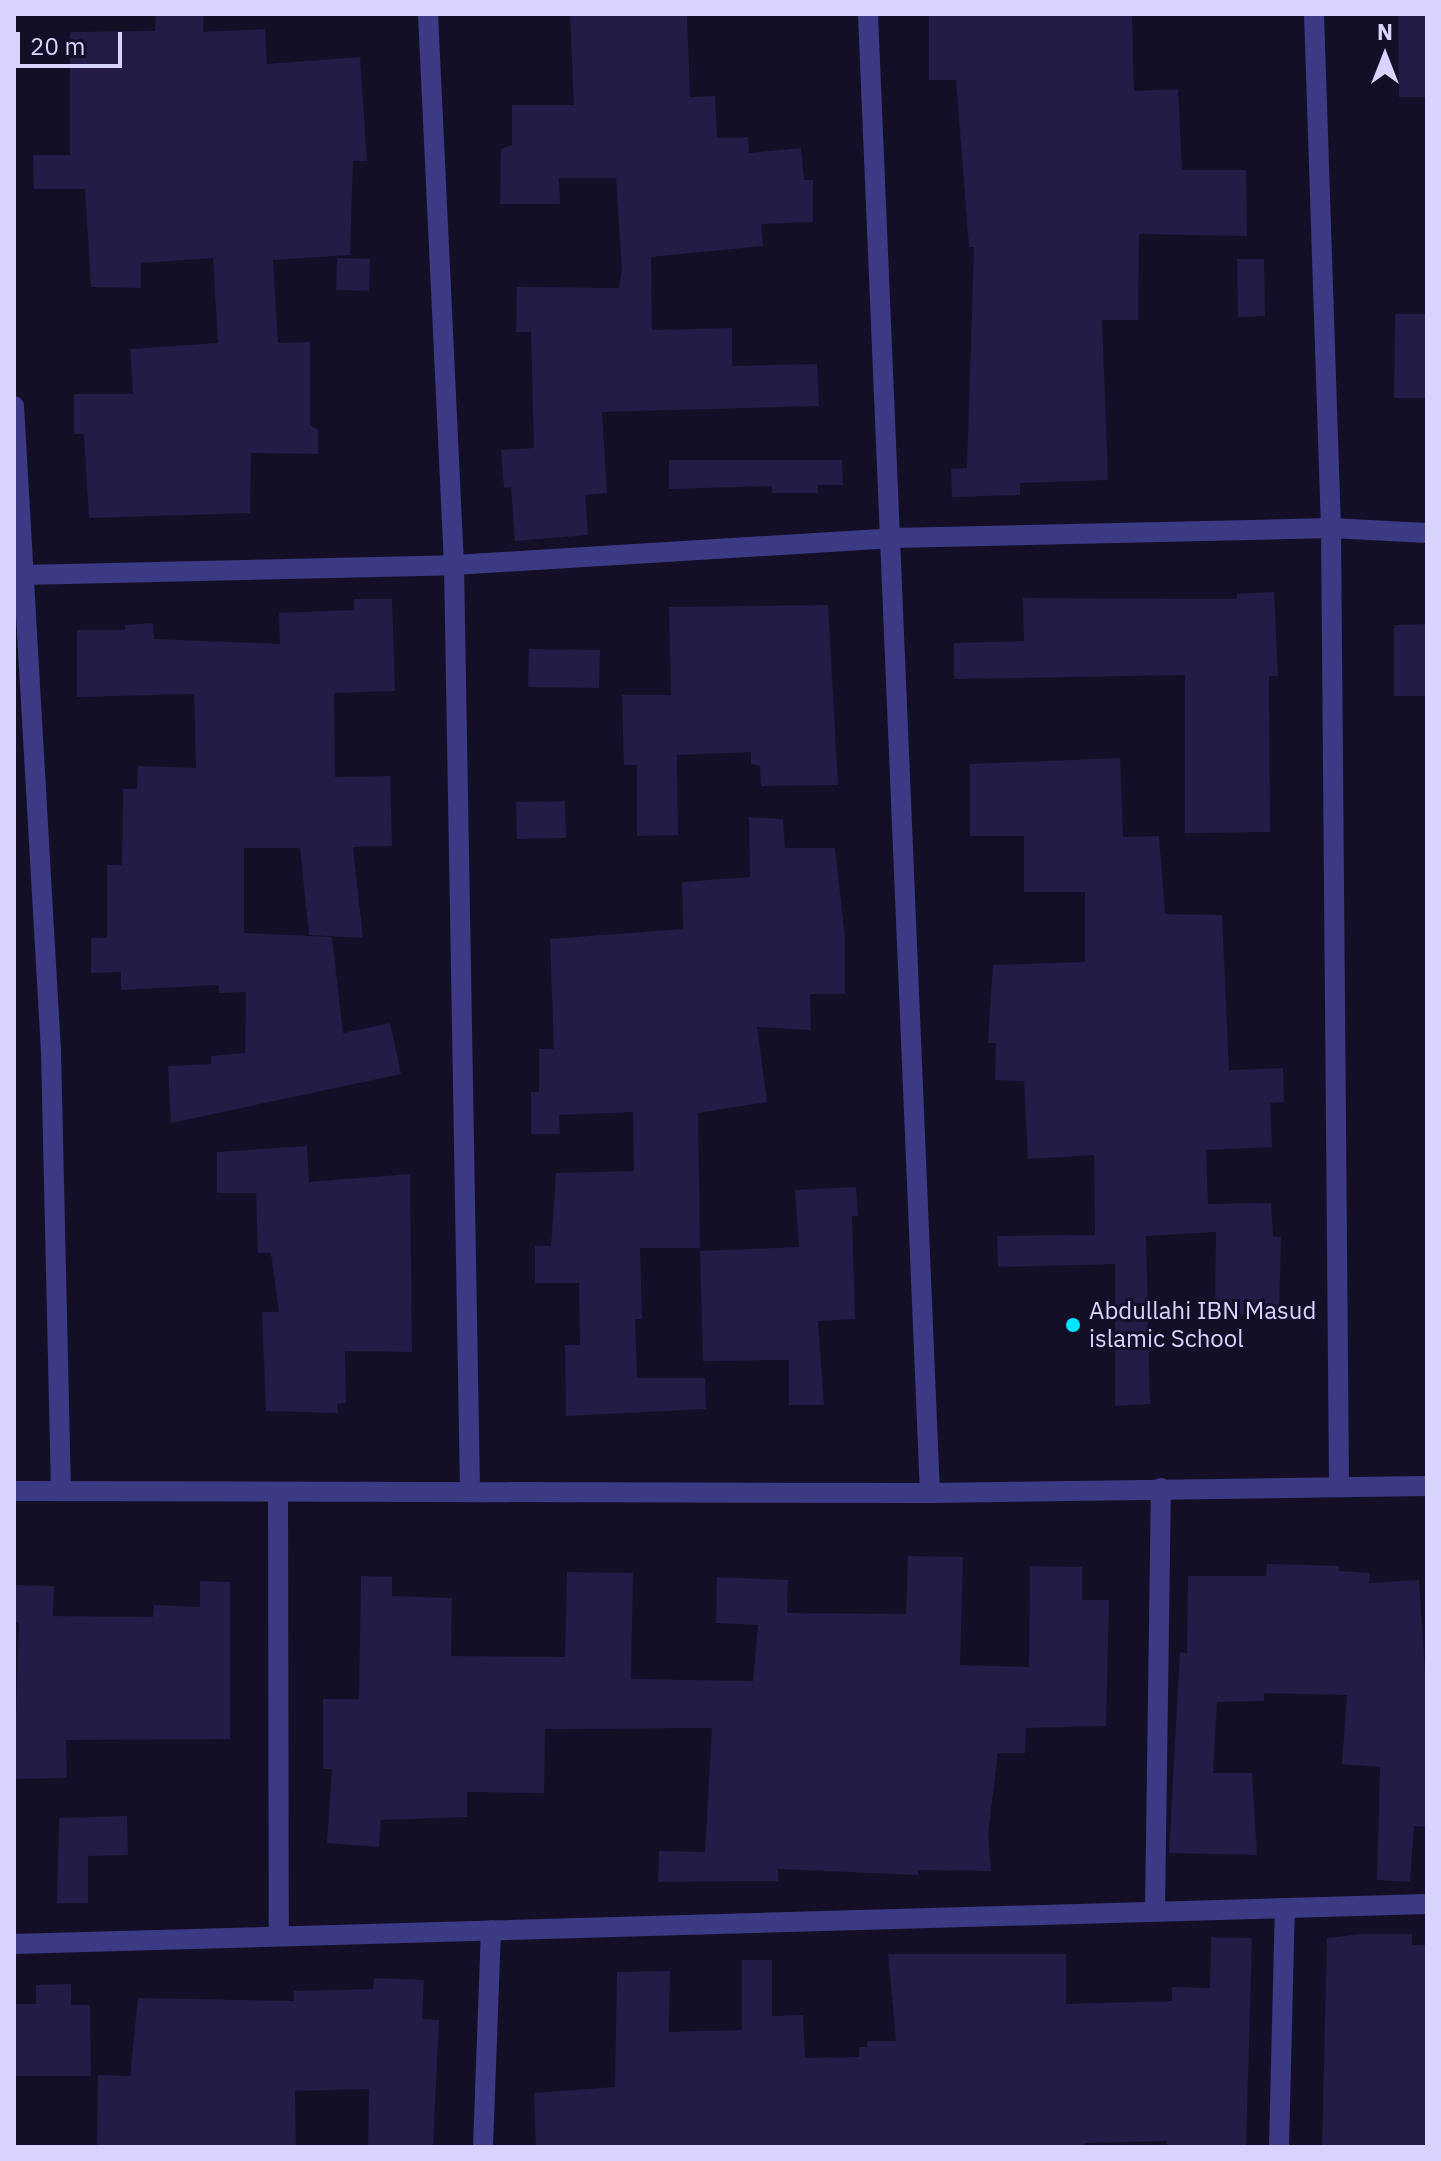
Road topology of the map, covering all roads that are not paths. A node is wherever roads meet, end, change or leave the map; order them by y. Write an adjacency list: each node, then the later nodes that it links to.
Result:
1 (428, 14): 8 (street)
2 (868, 14): 7 (street)
3 (1314, 14): 5 (street)
4 (14, 406): 9 (street)
5 (1331, 528): 6 (street); 7 (street); 11 (street)
6 (1427, 533)
7 (893, 538): 8 (street); 17 (street)
8 (454, 565): 9 (street); 16 (street)
9 (22, 575): 13 (street)
10 (1427, 1486): 11 (street)
11 (1339, 1487): 12 (street)
12 (1161, 1488): 17 (street); 20 (street)
13 (61, 1489): 14 (street); 15 (street)
14 (14, 1491)
15 (278, 1492): 16 (street); 22 (street)
16 (470, 1492): 17 (street)
17 (930, 1493)
18 (1427, 1904): 19 (street)
19 (1285, 1908): 20 (street); 25 (street)
20 (1155, 1910): 21 (street)
21 (491, 1930): 22 (street); 24 (street)
22 (279, 1936): 23 (street)
23 (14, 1944)
24 (483, 2147)
25 (1279, 2147)

